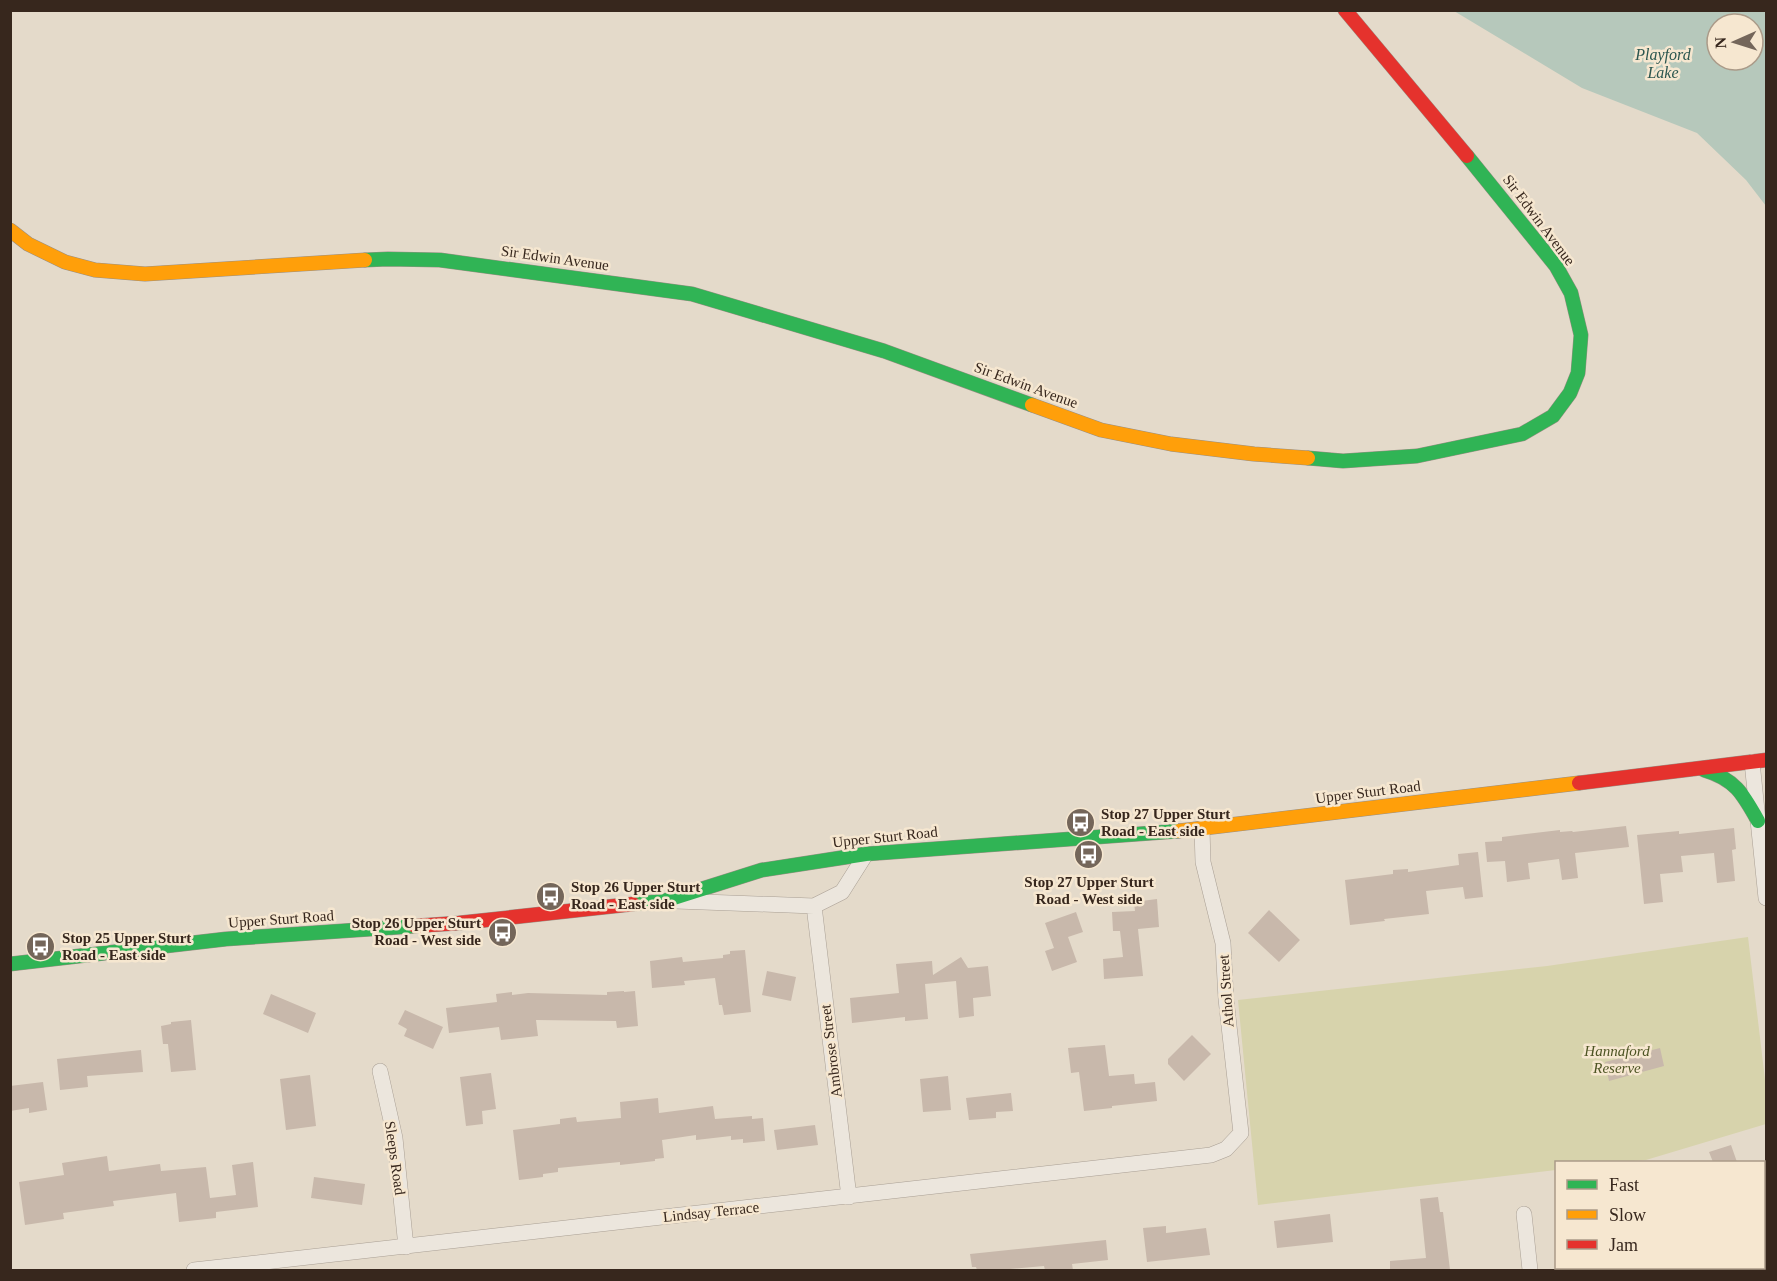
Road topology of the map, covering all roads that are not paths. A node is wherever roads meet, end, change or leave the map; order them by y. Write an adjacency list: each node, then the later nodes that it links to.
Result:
1 (1346, 10): 2 (street, Sir Edwin Avenue)
2 (10, 230)
3 (1759, 761): 4 (street, Upper Sturt Road); 5 (street)
4 (1698, 769): 5 (street); 6 (street, Upper Sturt Road)
5 (1758, 821): 8 (street)
6 (1202, 829): 7 (street, Upper Sturt Road); 13 (street, Athol Street)
7 (866, 854): 9 (street, Upper Sturt Road); 10 (street)
8 (1767, 898)
9 (664, 901): 10 (street); 11 (street, Upper Sturt Road)
10 (814, 906): 14 (street, Ambrose Street)
11 (10, 964)
12 (380, 1071): 16 (street, Sleeps Road)
13 (1226, 1149): 14 (street, Lindsay Terrace)
14 (849, 1197): 16 (street, Lindsay Terrace)
15 (1524, 1214): 19 (street)
16 (406, 1247): 17 (street, Lindsay Terrace)
17 (285, 1265): 18 (street, Lindsay Terrace)
18 (194, 1270)
19 (1530, 1270)

